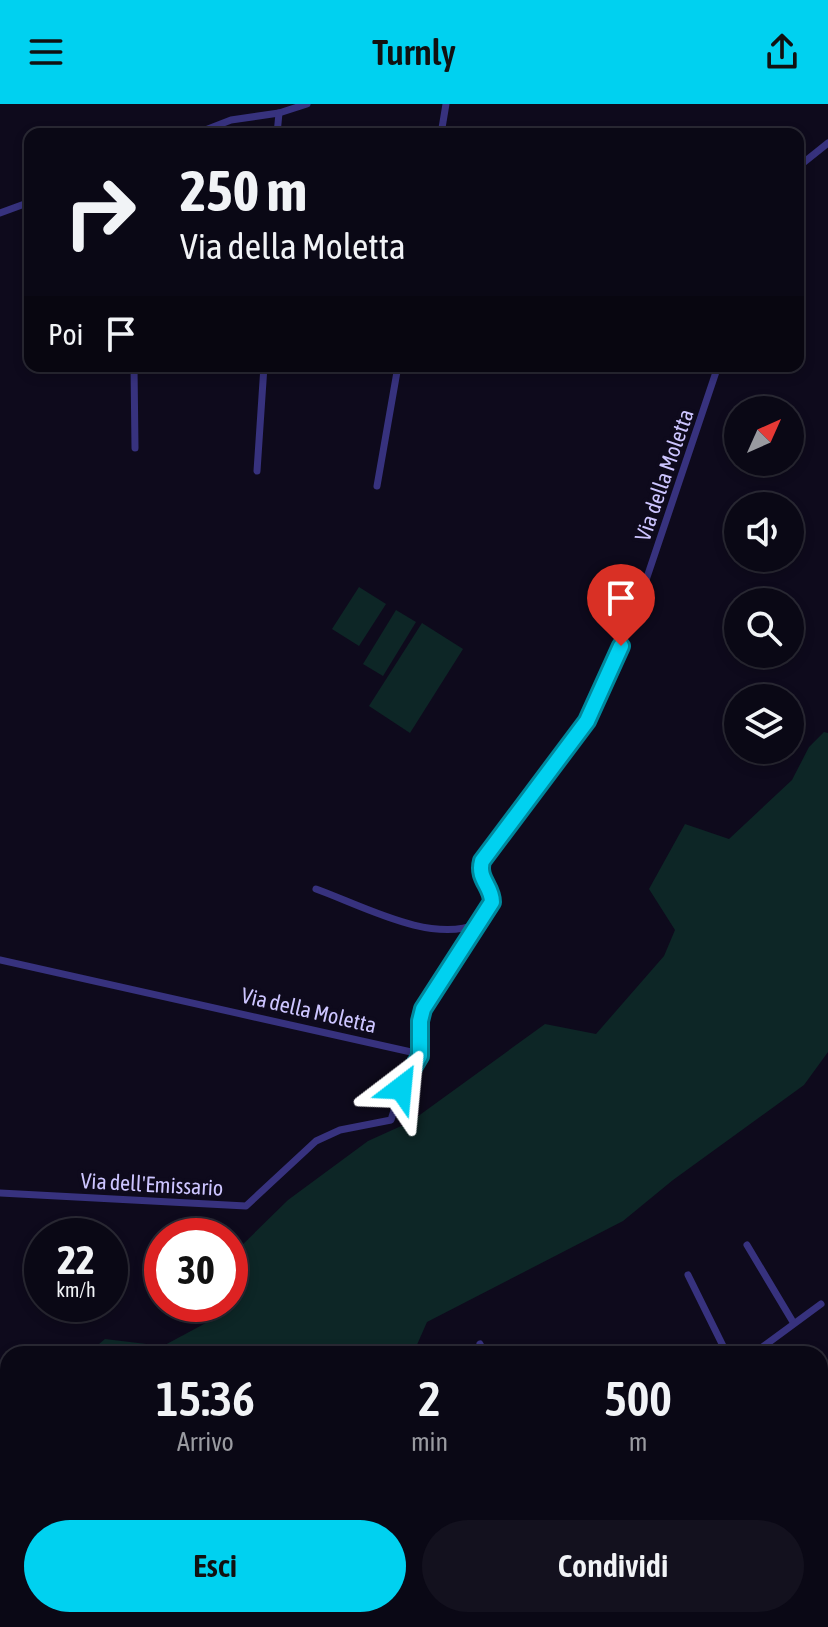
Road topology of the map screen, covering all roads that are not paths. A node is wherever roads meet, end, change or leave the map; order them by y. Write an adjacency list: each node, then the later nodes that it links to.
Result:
1 (307, 104): 3 (street)
2 (446, 104): 6 (street)
3 (279, 113): 4 (street); 5 (street)
4 (210, 128)
5 (278, 128)
6 (442, 128)
7 (828, 143): 8 (street)
8 (804, 162)
9 (24, 204): 10 (street)
10 (0, 213)
11 (134, 372): 15 (street)
12 (264, 372): 16 (street)
13 (397, 372): 17 (street)
14 (716, 372): 19 (street, Via della Moletta)
15 (135, 448)
16 (257, 471)
17 (377, 486)
18 (316, 889): 19 (street)
19 (479, 923): 21 (street, Via della Moletta)
20 (0, 960): 21 (street, Via della Moletta)
21 (420, 1054): 22 (street, Via dell'Emissario)
22 (0, 1193)
23 (747, 1245): 26 (street)
24 (688, 1275): 27 (street)
25 (821, 1304): 26 (street)
26 (793, 1322): 28 (street)
27 (723, 1346)
28 (763, 1346)

